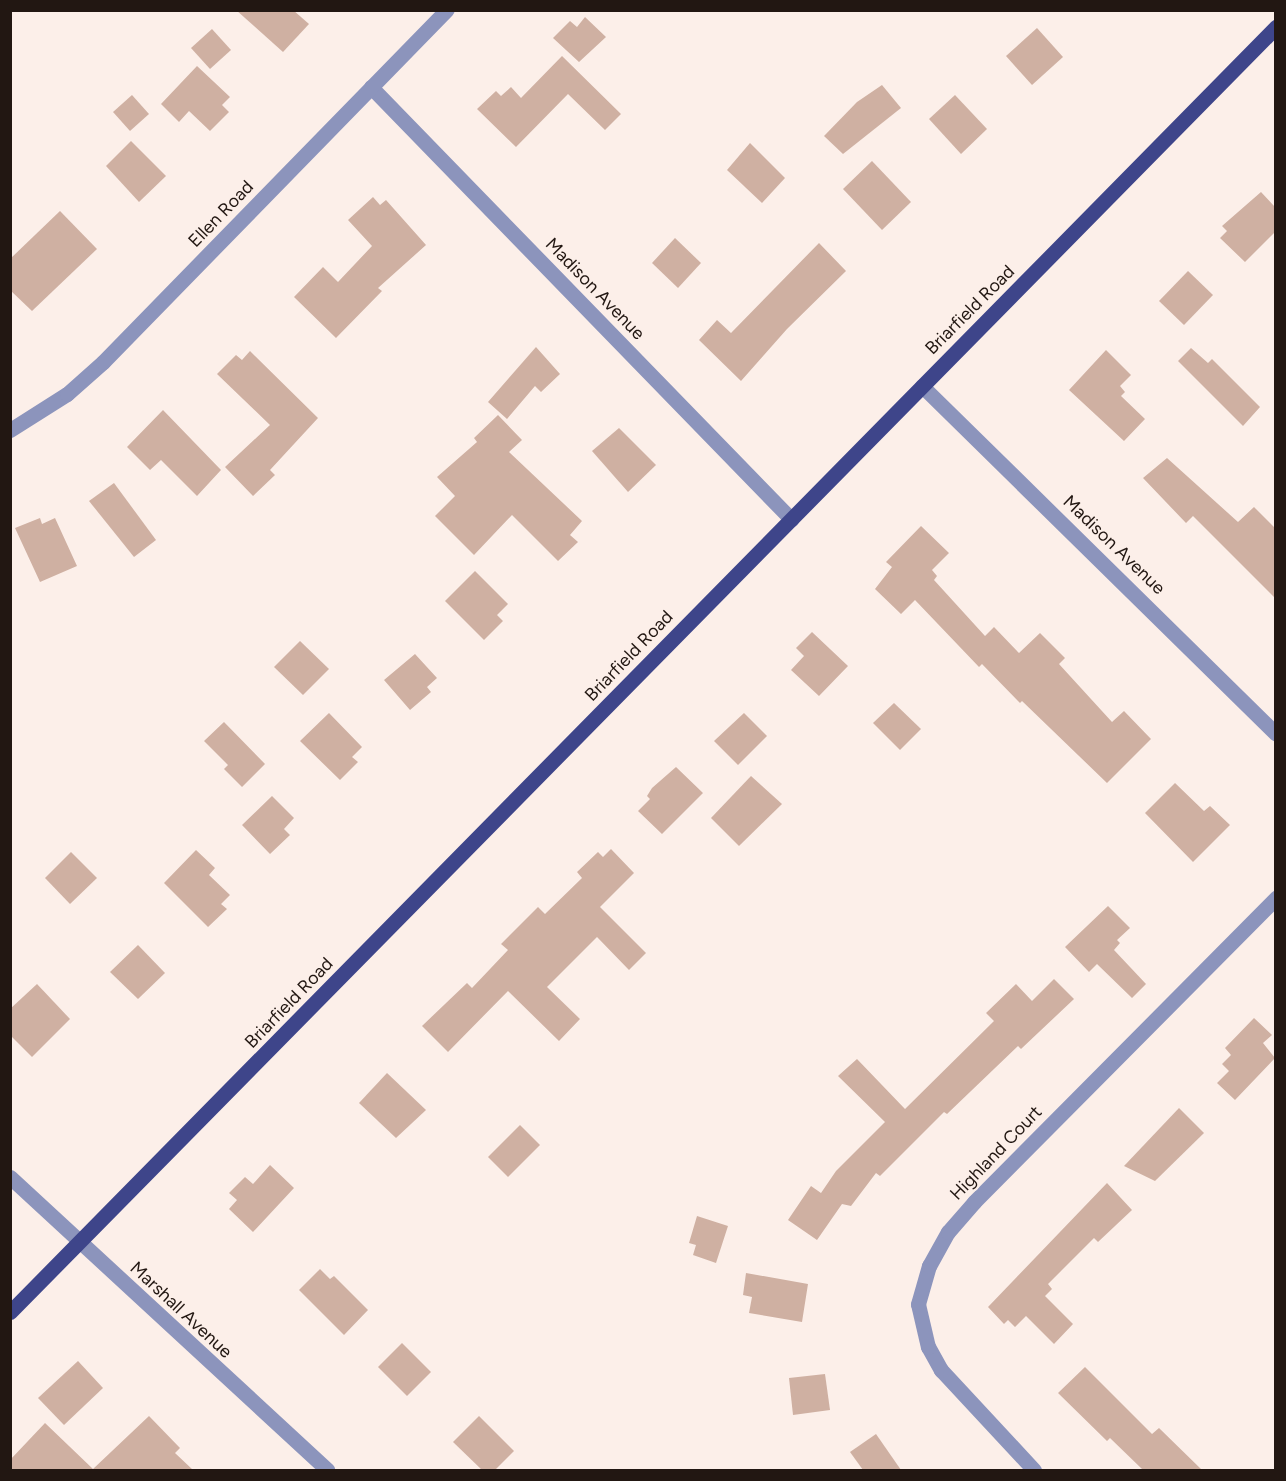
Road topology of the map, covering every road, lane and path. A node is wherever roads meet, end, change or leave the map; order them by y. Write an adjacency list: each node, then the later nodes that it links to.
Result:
1 (447, 10): 3 (street, Ellen Road)
2 (1275, 27): 4 (main road, Briarfield Road)
3 (371, 87): 5 (street, Ellen Road); 6 (street, Madison Avenue)
4 (922, 387): 6 (main road, Briarfield Road); 7 (street, Madison Avenue)
5 (10, 430)
6 (791, 519): 10 (main road, Briarfield Road)
7 (1275, 734)
8 (1275, 898): 13 (street, Highland Court)
9 (10, 1177): 10 (street, Marshall Avenue)
10 (80, 1244): 11 (main road, Briarfield Road); 12 (street, Marshall Avenue)
11 (10, 1312)
12 (327, 1470)
13 (1034, 1470)

